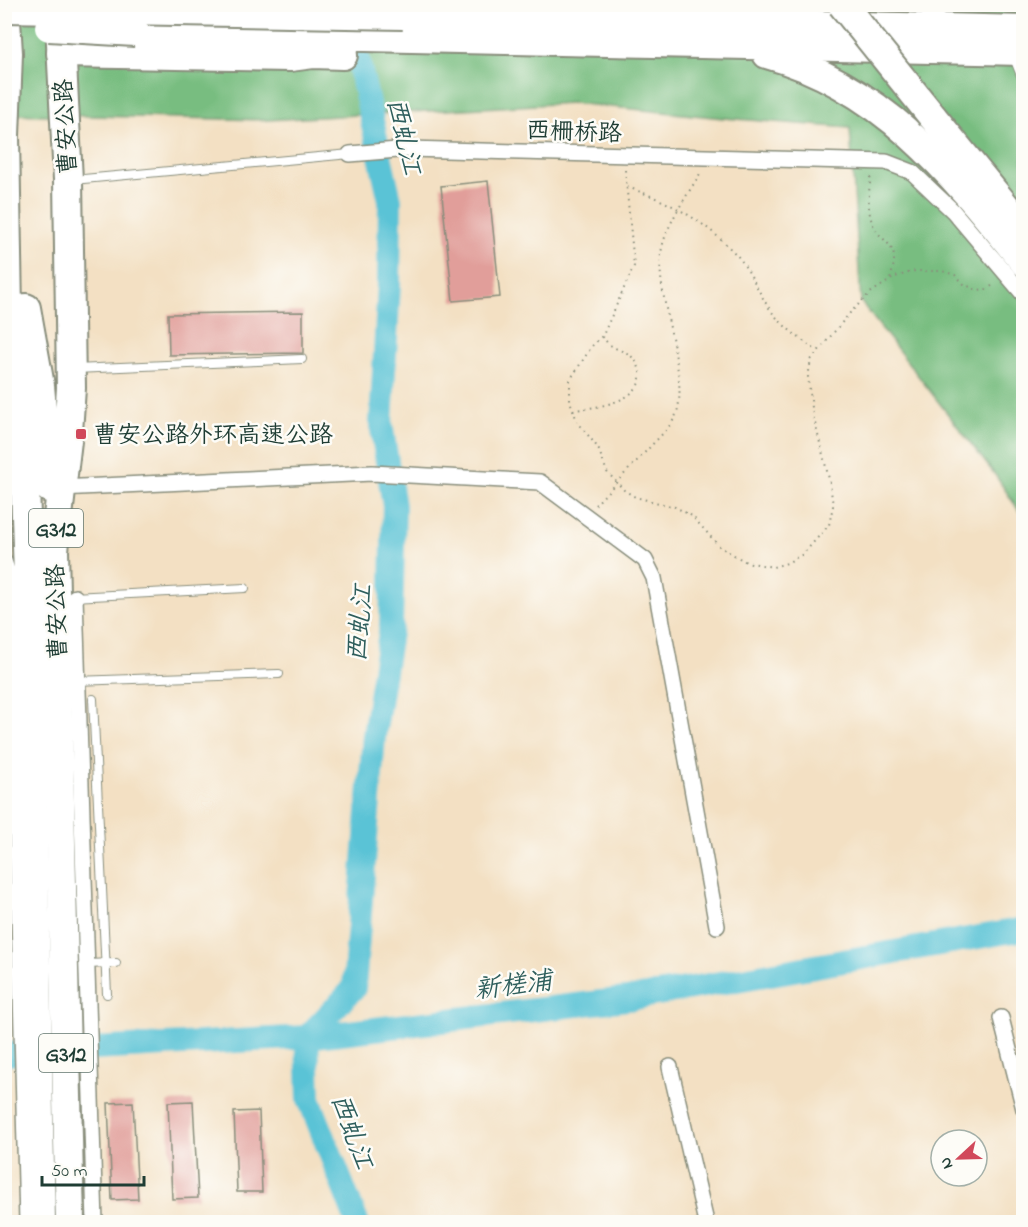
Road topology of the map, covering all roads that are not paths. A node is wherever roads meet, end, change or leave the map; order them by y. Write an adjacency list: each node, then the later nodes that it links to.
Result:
1 (15, 4): 6 (highway)
2 (27, 4): 6 (highway)
3 (44, 4): 10 (highway)
4 (59, 4): 10 (highway, 曹安公路 / G312)
5 (842, 4): 15 (highway, bridge)
6 (7, 29): 7 (highway, bridge); 12 (highway, 曹安公路 / G312); 25 (highway)
7 (404, 36): 8 (highway); 9 (highway); 10 (highway)
8 (728, 44): 9 (highway); 16 (highway)
9 (1020, 44): 11 (lane)
10 (61, 53): 14 (highway, 曹安公路 / G312)
11 (1023, 83)
12 (5, 136): 18 (highway, 曹安公路 / G312)
13 (350, 154): 14 (lane, 西栅桥路); 16 (street, 西栅桥路)
14 (68, 180): 20 (highway, 曹安公路 / G312)
15 (1023, 229)
16 (1015, 269): 17 (street, 西栅桥路)
17 (1023, 295)
18 (9, 346): 22 (highway, 曹安公路 / G312)
19 (302, 359): 20 (lane)
20 (71, 369): 24 (highway, 曹安公路 / G312)
21 (4, 384): 22 (street)
22 (11, 413): 23 (street); 30 (highway, 曹安公路 / G312)
23 (4, 457)
24 (60, 488): 25 (highway, 曹安公路 / G312); 34 (street)
25 (54, 550): 28 (highway, 曹安公路 / G312)
26 (4, 561): 30 (street)
27 (245, 588): 28 (lane)
28 (66, 597): 30 (highway, 曹安公路 / G312)
29 (279, 674): 30 (lane)
30 (37, 681): 32 (highway, 曹安公路 / G312); 32 (street)
31 (93, 699): 33 (lane)
32 (39, 800): 33 (lane); 37 (highway, 曹安公路 / G312); 42 (highway, 曹安公路 / G312)
33 (98, 801): 35 (lane)
34 (717, 926)
35 (104, 963): 36 (lane); 37 (lane); 38 (lane)
36 (116, 963)
37 (75, 964): 41 (highway, 曹安公路 / G312)
38 (106, 993)
39 (1001, 1017): 43 (street)
40 (670, 1067): 48 (street)
41 (80, 1101): 46 (highway, G312); 47 (street)
42 (31, 1103): 44 (street); 45 (highway, G312)
43 (1023, 1110)
44 (27, 1222)
45 (41, 1222)
46 (70, 1222)
47 (95, 1222)
48 (706, 1222)

